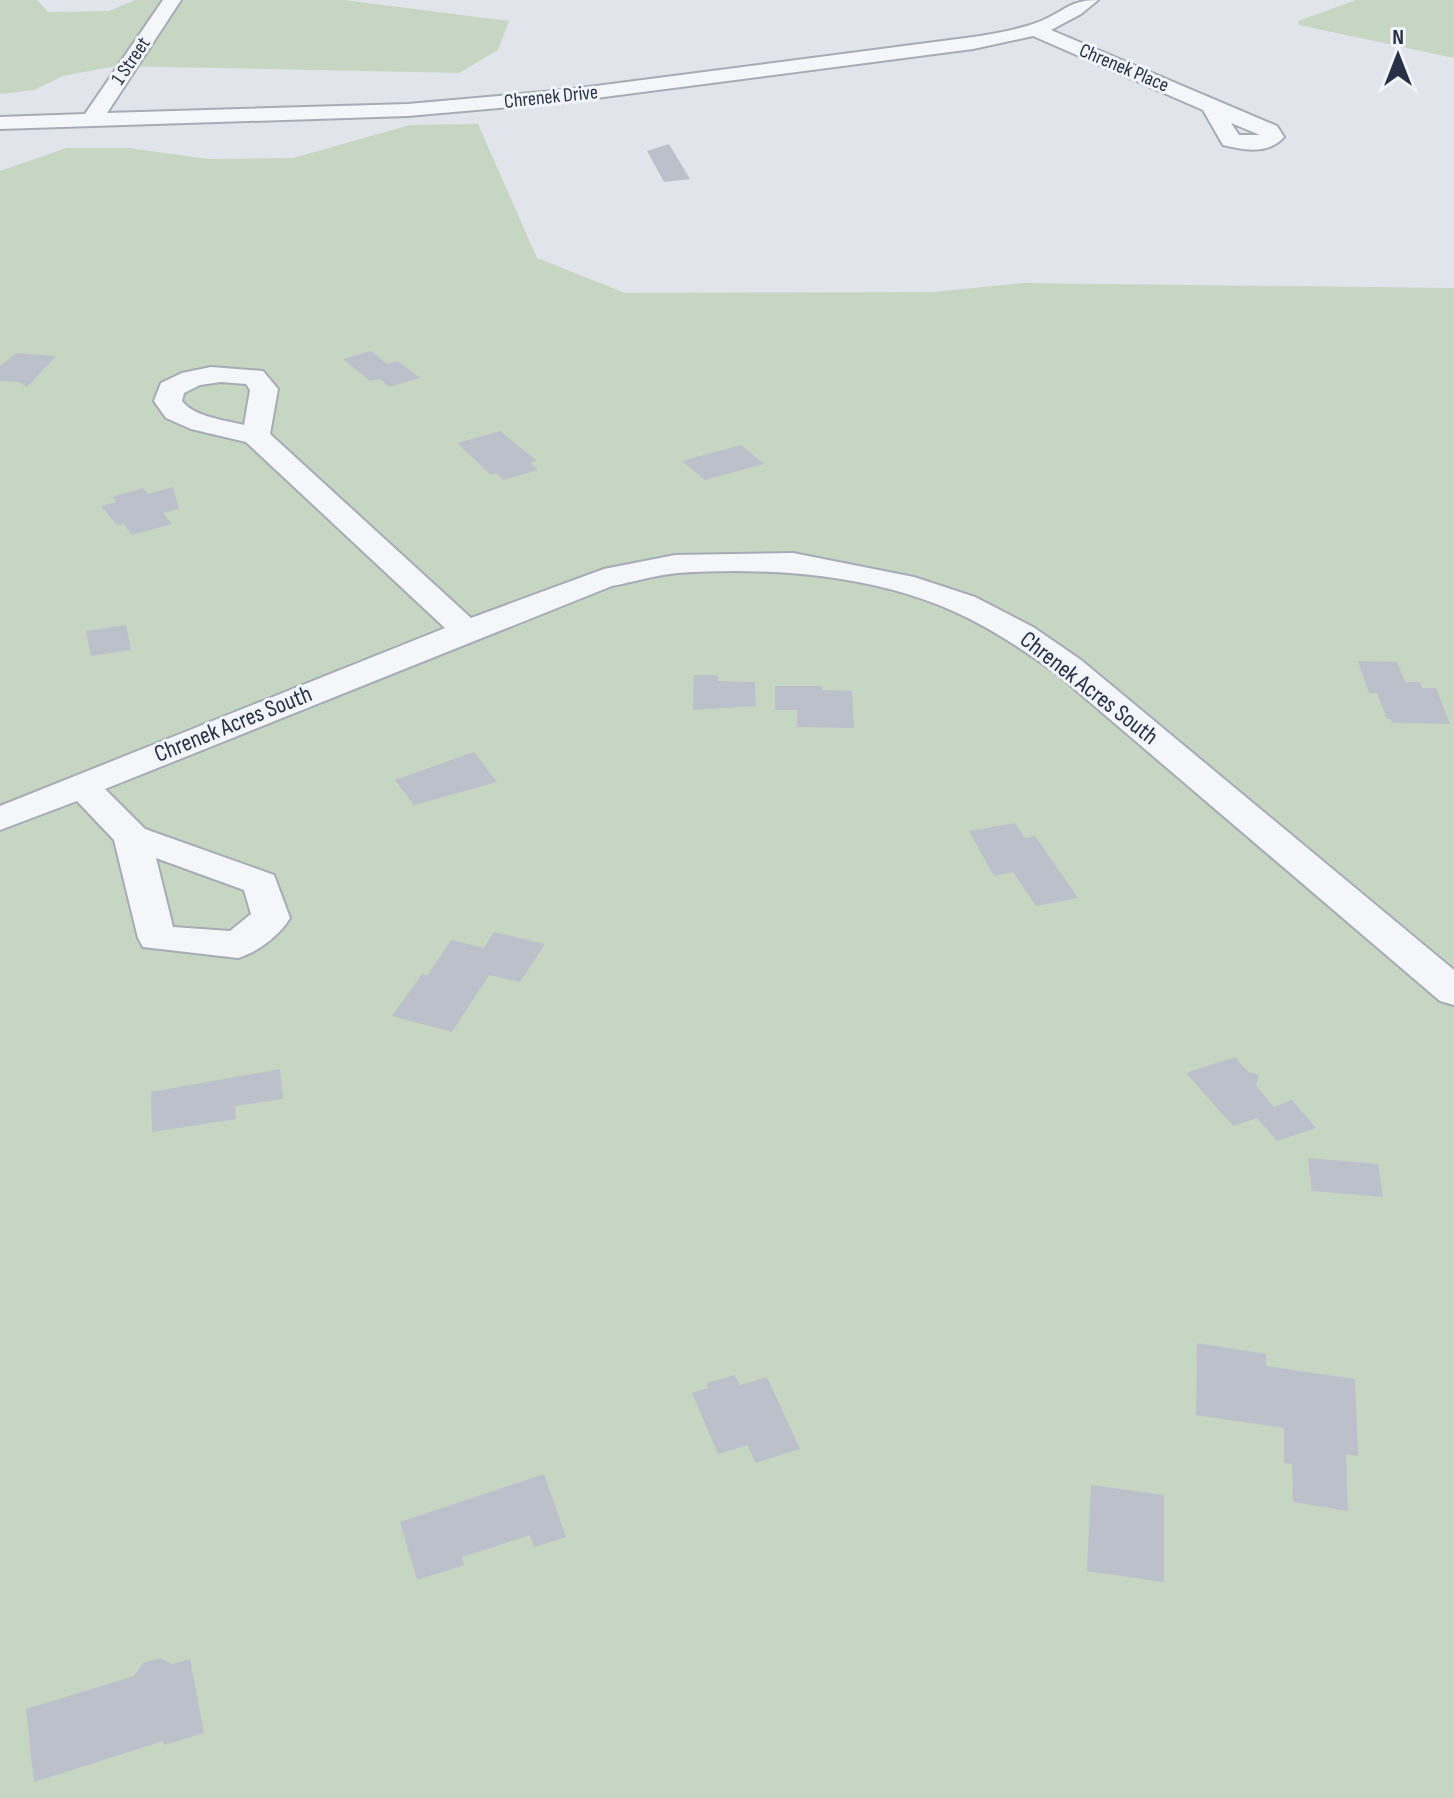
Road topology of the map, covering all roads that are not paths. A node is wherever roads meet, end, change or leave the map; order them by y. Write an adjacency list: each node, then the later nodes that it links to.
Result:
1 (172, 0): 5 (street, 1 Street)
2 (1089, 0): 3 (street, Chrenek Drive)
3 (1037, 31): 4 (street, Chrenek Place); 5 (street, Chrenek Drive)
4 (1211, 106)
5 (91, 121): 6 (street, Chrenek Drive)
6 (0, 123)
7 (256, 436): 8 (street)
8 (466, 630): 9 (street, Chrenek Acres South); 12 (street, Chrenek Acres South)
9 (82, 786): 10 (street, Chrenek Acres South); 11 (street)
10 (0, 819)
11 (132, 837)
12 (1454, 991)

